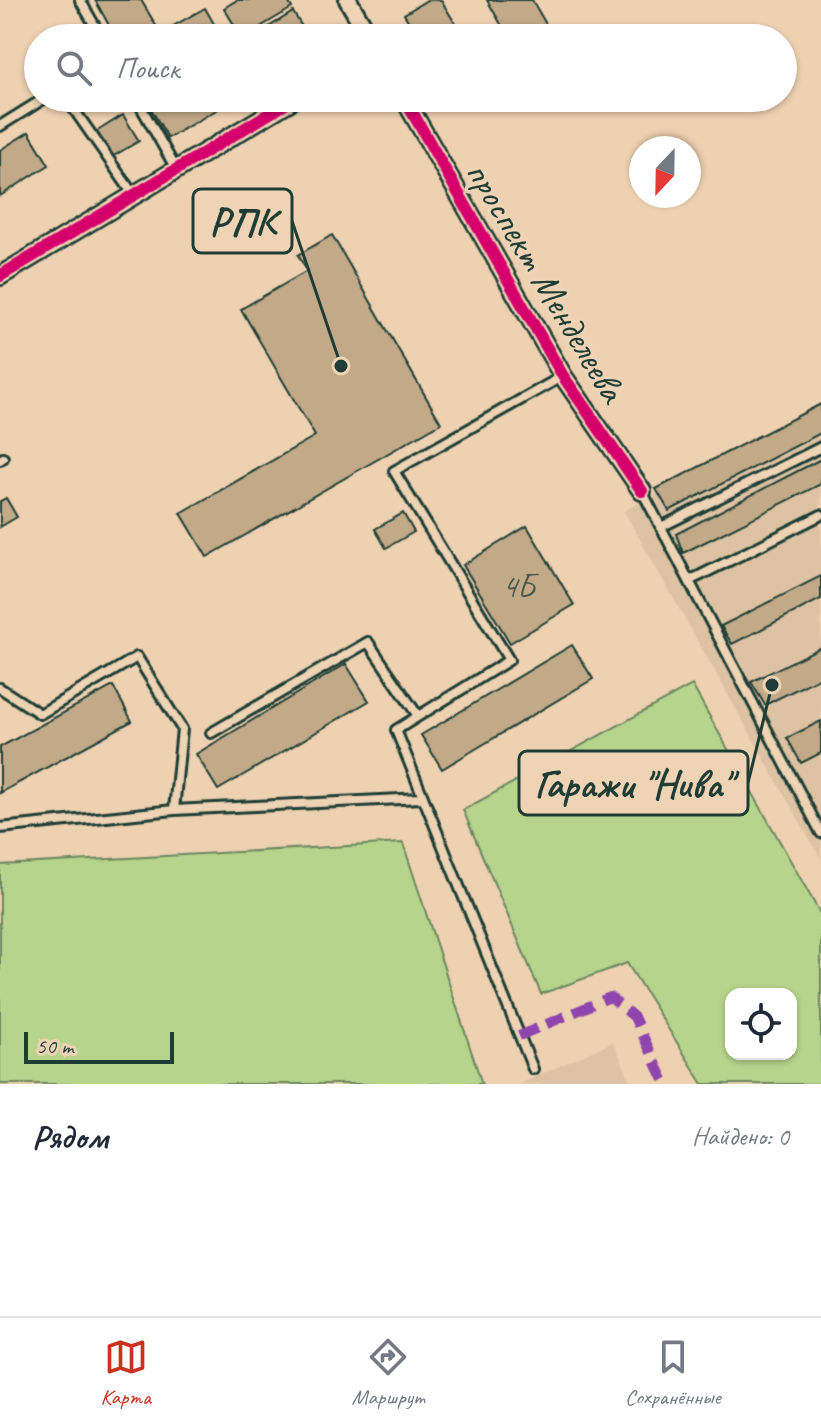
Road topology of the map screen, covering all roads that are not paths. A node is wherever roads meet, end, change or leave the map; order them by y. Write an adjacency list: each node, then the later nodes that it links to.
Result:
1 (80, 0): 3 (lane)
2 (348, 0): 4 (street)
3 (94, 24)
4 (362, 24)
5 (24, 111): 10 (lane)
6 (76, 112): 12 (lane)
7 (144, 112): 11 (lane)
8 (272, 112): 11 (street)
9 (412, 112): 14 (street, проспект Менделеева)
10 (0, 126)
11 (176, 169): 12 (street)
12 (133, 194): 13 (street)
13 (0, 276)
14 (563, 376): 16 (street, проспект Менделеева); 21 (lane)
15 (821, 447): 18 (lane)
16 (642, 491): 18 (lane)
17 (821, 515): 19 (lane)
18 (661, 527): 19 (lane)
19 (689, 581): 26 (lane)
20 (0, 688): 24 (lane)
21 (418, 716): 22 (lane); 23 (lane)
22 (211, 733)
23 (422, 798): 24 (lane); 27 (lane)
24 (174, 810): 25 (lane)
25 (0, 828)
26 (821, 833)
27 (533, 1069)

